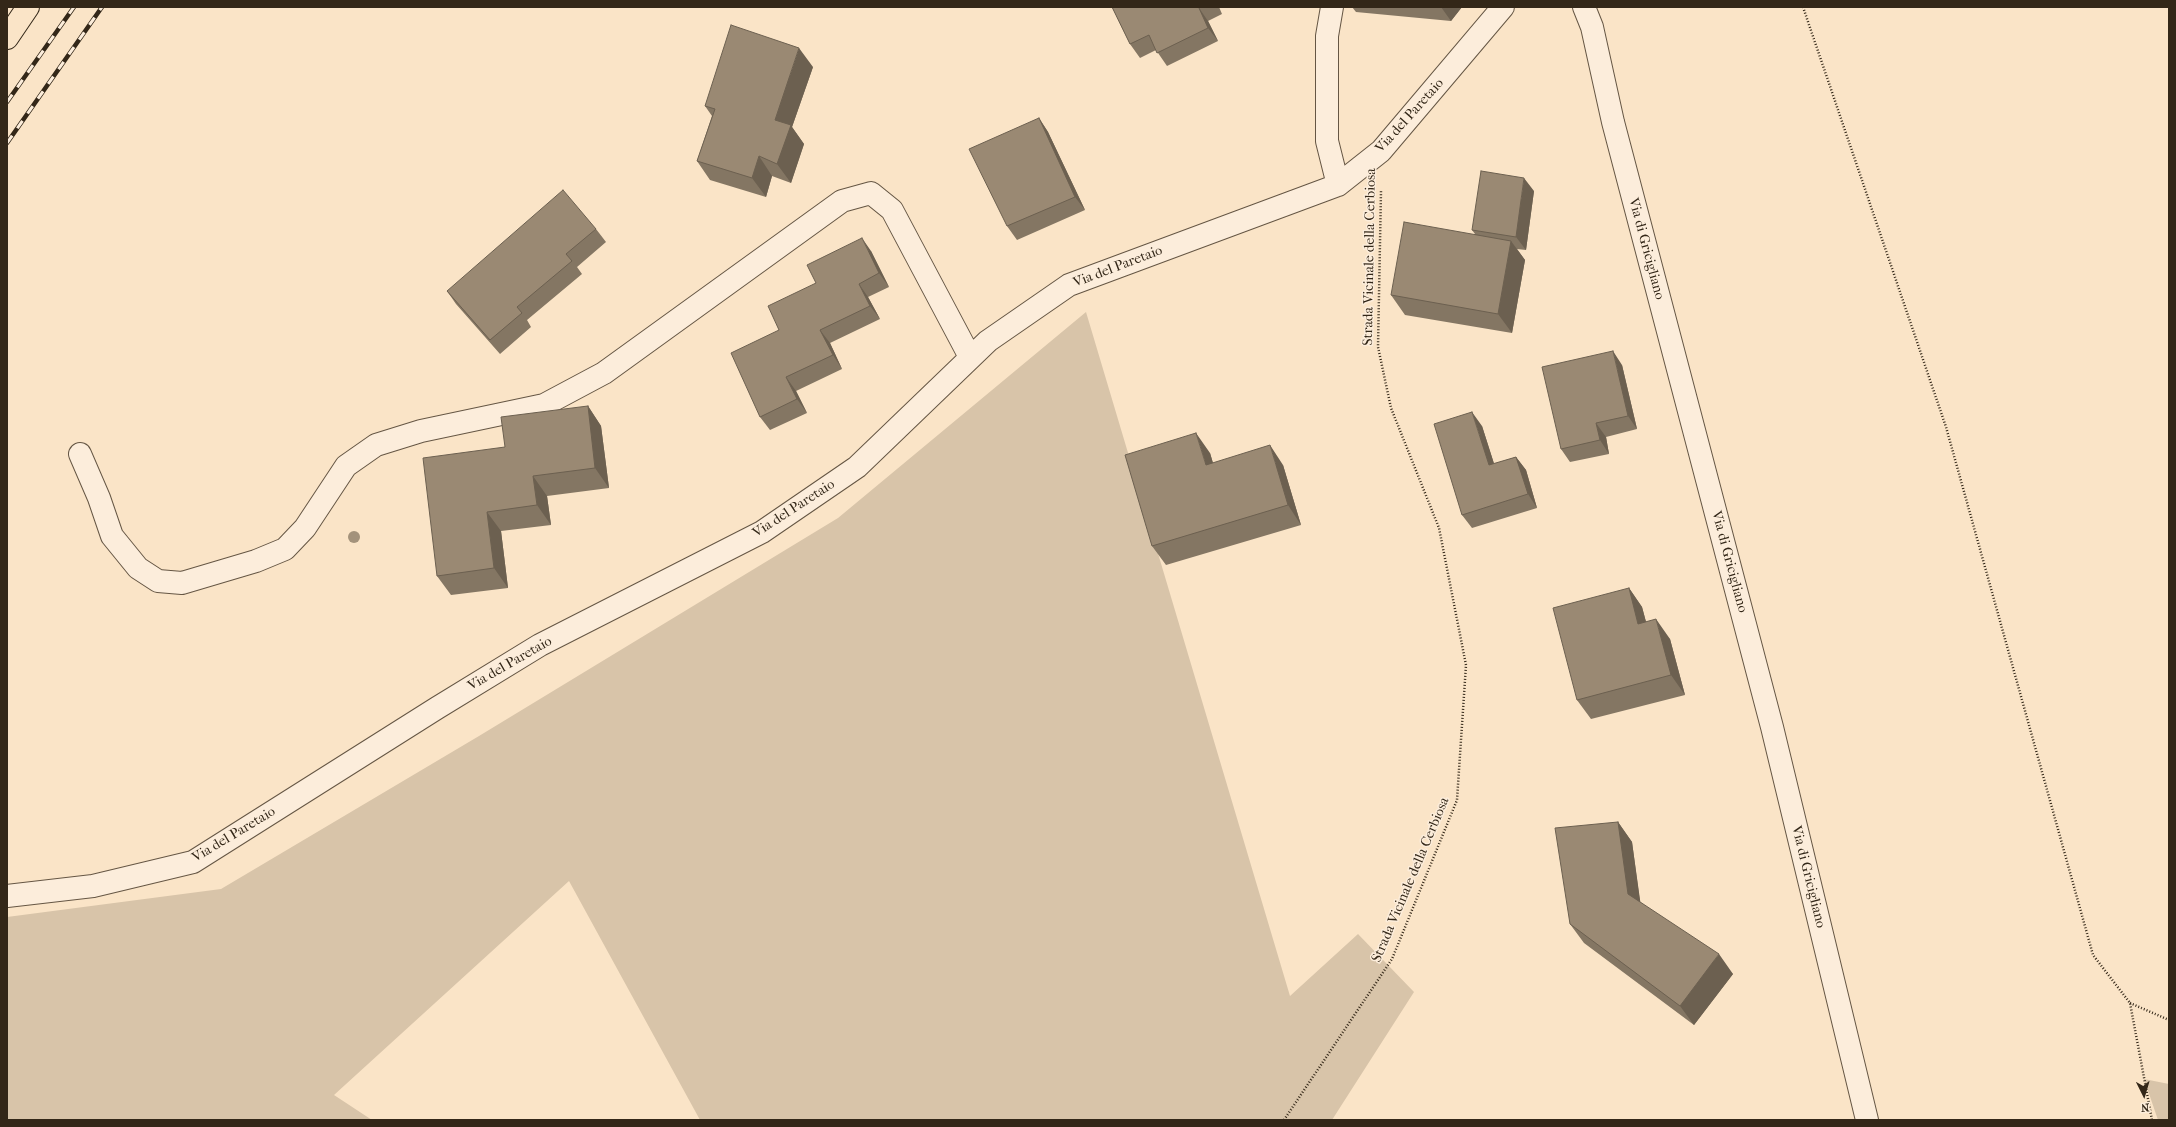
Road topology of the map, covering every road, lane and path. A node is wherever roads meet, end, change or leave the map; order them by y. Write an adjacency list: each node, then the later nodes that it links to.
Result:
1 (28, 7): 6 (main road)
2 (1332, 7): 8 (street)
3 (1503, 7): 7 (street, Via del Paretaio)
4 (1584, 7): 15 (street, Via di Gricigliano)
5 (1803, 7): 12 (path)
6 (7, 38)
7 (1381, 151): 8 (street, Via del Paretaio); 14 (path, Strada Vicinale della Cerbiosa)
8 (1338, 185): 9 (street, Via del Paretaio)
9 (970, 358): 10 (street); 11 (street, Via del Paretaio)
10 (80, 454)
11 (7, 896)
12 (2130, 1003): 13 (path); 16 (path)
13 (2169, 1020)
14 (1284, 1120)
15 (1867, 1120)
16 (2152, 1120)

